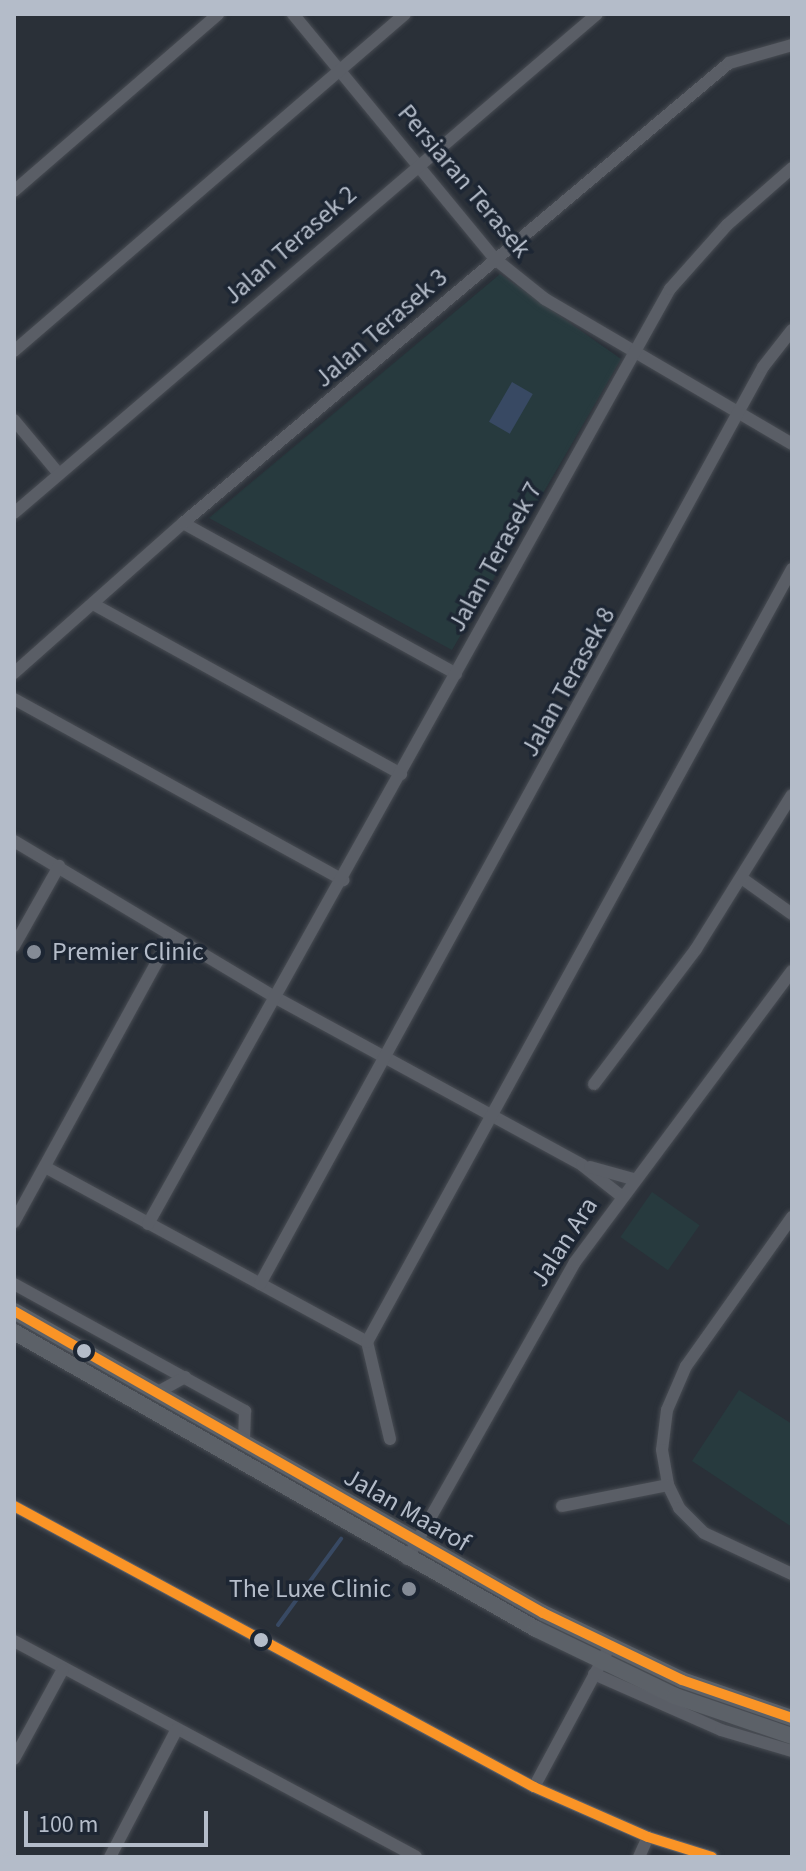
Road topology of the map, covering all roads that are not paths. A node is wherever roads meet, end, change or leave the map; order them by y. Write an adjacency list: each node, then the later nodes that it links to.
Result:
1 (218, 14): 9 (street)
2 (293, 14): 6 (street, Persiaran Terasek)
3 (405, 14): 6 (street)
4 (597, 14): 7 (street, Jalan Terasek 2)
5 (792, 45): 10 (street, Jalan Terasek 3)
6 (340, 69): 7 (street, Persiaran Terasek); 12 (street)
7 (419, 162): 10 (street, Persiaran Terasek); 17 (street, Jalan Terasek 2)
8 (792, 168): 13 (street, Jalan Terasek 7)
9 (14, 191)
10 (495, 259): 13 (street, Persiaran Terasek); 19 (street, Jalan Terasek 3)
11 (792, 330): 14 (street, Jalan Terasek 8)
12 (14, 351)
13 (634, 351): 14 (street, Persiaran Terasek); 23 (street, Jalan Terasek 7)
14 (739, 413): 16 (street, Persiaran Terasek); 36 (street, Jalan Terasek 8)
15 (14, 420): 17 (street)
16 (792, 444)
17 (59, 474): 18 (street, Jalan Terasek 2)
18 (14, 513)
19 (183, 523): 21 (street, Jalan Terasek 3); 23 (street)
20 (792, 569): 38 (street)
21 (93, 604): 22 (street, Jalan Terasek 3); 25 (street)
22 (14, 673)
23 (456, 674): 25 (street, Jalan Terasek 7)
24 (14, 699): 30 (street)
25 (401, 774): 30 (street, Jalan Terasek 7)
26 (792, 795): 29 (street)
27 (14, 841): 28 (street)
28 (59, 866): 32 (street); 33 (street)
29 (743, 879): 31 (street); 37 (street)
30 (343, 880): 35 (street, Jalan Terasek 7)
31 (792, 914)
32 (171, 937): 35 (street); 40 (street)
33 (14, 946)
34 (792, 971): 41 (street, Jalan Ara)
35 (278, 999): 36 (street); 45 (street, Jalan Terasek 7)
36 (386, 1058): 38 (street); 47 (street, Jalan Terasek 8)
37 (594, 1084)
38 (491, 1115): 39 (street); 50 (street)
39 (582, 1165): 41 (street); 42 (street)
40 (45, 1167): 44 (street); 45 (street)
41 (633, 1179): 42 (street, Jalan Ara)
42 (620, 1195): 58 (street, Jalan Ara)
43 (792, 1217): 55 (street)
44 (14, 1222)
45 (148, 1224): 47 (street)
46 (14, 1284): 51 (street)
47 (260, 1284): 50 (street)
48 (14, 1311): 52 (main road, Jalan Maarof)
49 (14, 1332): 58 (main road, Jalan Maarof)
50 (367, 1342): 53 (street)
51 (185, 1377): 52 (street); 54 (street)
52 (158, 1392): 54 (main road, Jalan Maarof)
53 (390, 1439)
54 (244, 1440): 58 (main road, Jalan Maarof)
55 (668, 1485): 57 (street); 59 (street)
56 (14, 1506): 68 (street)
57 (562, 1506)
58 (411, 1552): 61 (main road, Jalan Maarof)
59 (792, 1574)
60 (14, 1641): 62 (street)
61 (602, 1660): 63 (main road, Jalan Maarof); 65 (main road, Jalan Maarof); 66 (street, Jalan Maarof); 68 (street)
62 (63, 1669): 64 (street); 67 (street)
63 (792, 1718)
64 (177, 1729): 70 (street); 71 (street)
65 (792, 1736)
66 (792, 1751)
67 (14, 1759)
68 (534, 1787): 69 (street)
69 (648, 1837): 72 (street); 73 (street)
70 (110, 1857)
71 (416, 1857)
72 (639, 1857)
73 (712, 1857)

